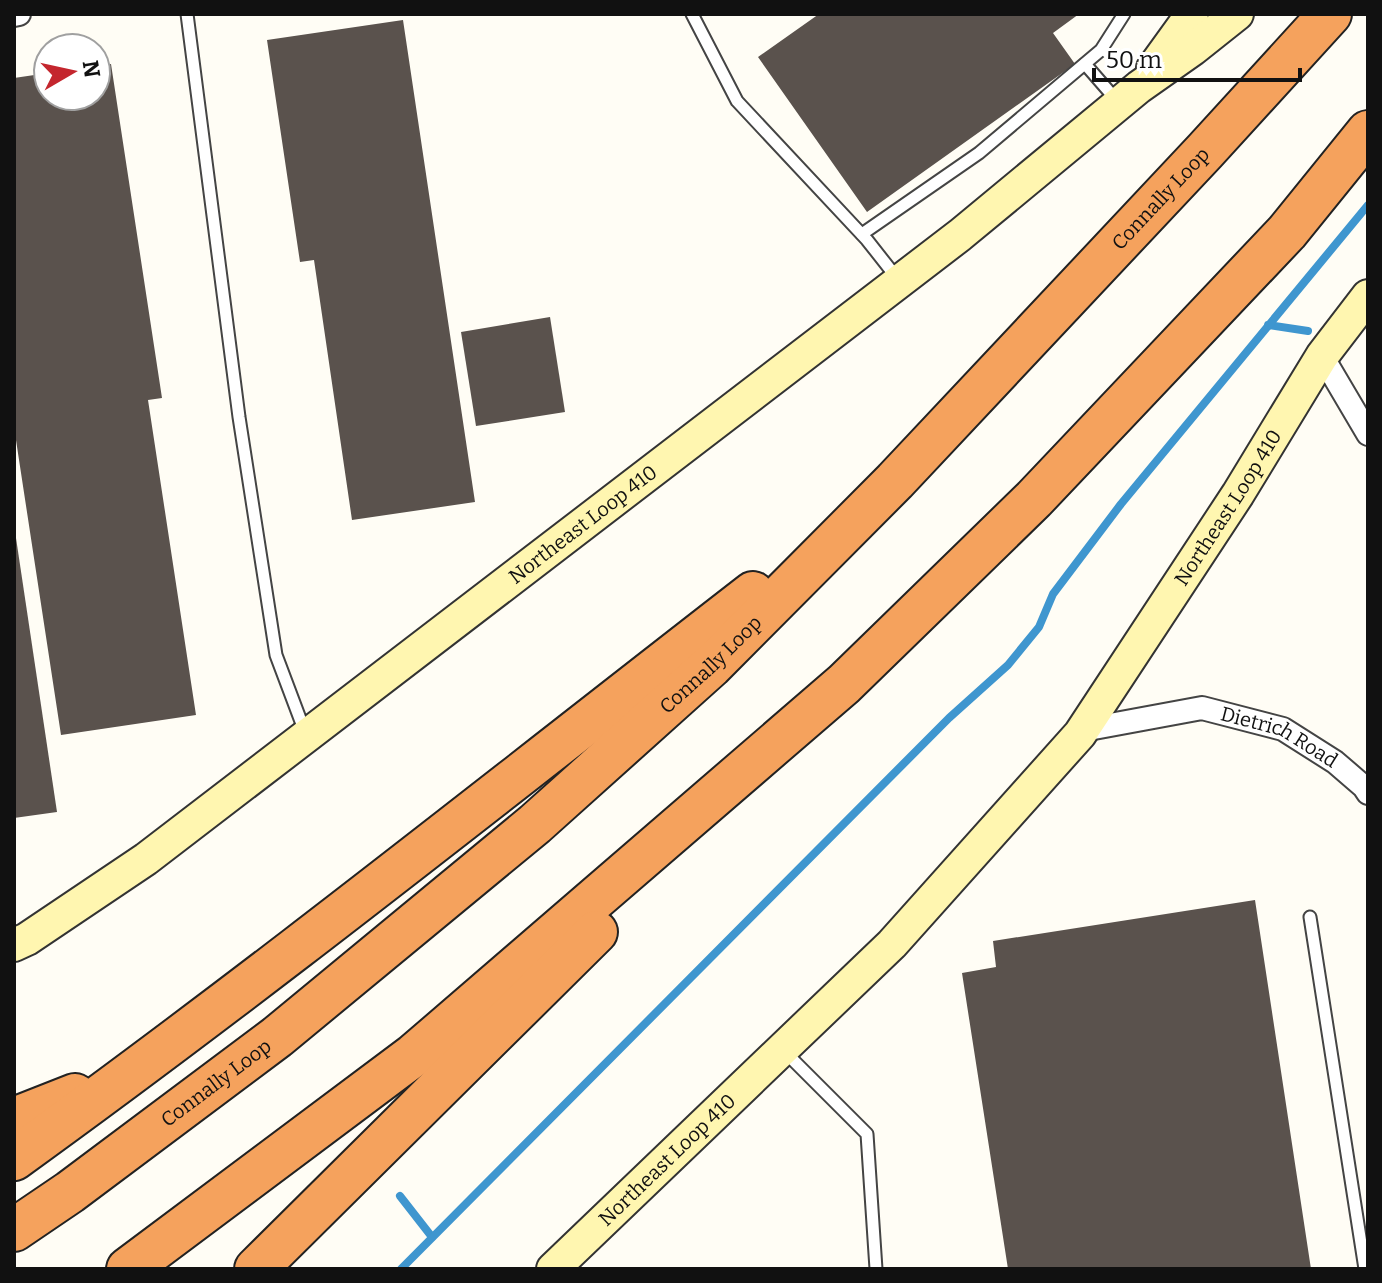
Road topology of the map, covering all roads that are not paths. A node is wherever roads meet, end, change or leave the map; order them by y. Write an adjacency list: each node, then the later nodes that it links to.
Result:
1 (187, 14): 18 (lane)
2 (692, 14): 10 (lane)
3 (1124, 14): 7 (lane)
4 (1192, 14): 8 (main road, Northeast Loop 410)
5 (1237, 14): 8 (main road, Northeast Loop 410)
6 (1330, 14): 15 (highway, Connally Loop)
7 (1085, 64): 8 (lane); 10 (lane)
8 (1129, 95): 11 (main road, Northeast Loop 410)
9 (1368, 132): 16 (highway)
10 (862, 234): 11 (lane)
11 (899, 282): 18 (main road, Northeast Loop 410)
12 (1368, 296): 13 (main road, Northeast Loop 410)
13 (1322, 356): 14 (street); 17 (main road, Northeast Loop 410)
14 (1368, 434)
15 (895, 481): 23 (highway); 28 (highway, Connally Loop)
16 (844, 684): 25 (highway); 29 (highway)
17 (1083, 730): 19 (street, Dietrich Road); 22 (main road, Northeast Loop 410)
18 (307, 736): 21 (main road, Northeast Loop 410)
19 (1368, 793)
20 (1310, 917): 27 (lane)
21 (14, 945)
22 (783, 1049): 32 (main road, Northeast Loop 410); 33 (lane)
23 (136, 1071): 24 (highway); 26 (highway)
24 (14, 1119)
25 (379, 1147): 30 (highway); 31 (highway)
26 (14, 1159)
27 (1363, 1214): 34 (lane)
28 (14, 1230)
29 (128, 1269)
30 (222, 1269)
31 (256, 1269)
32 (553, 1269)
33 (876, 1269)
34 (1365, 1269)

